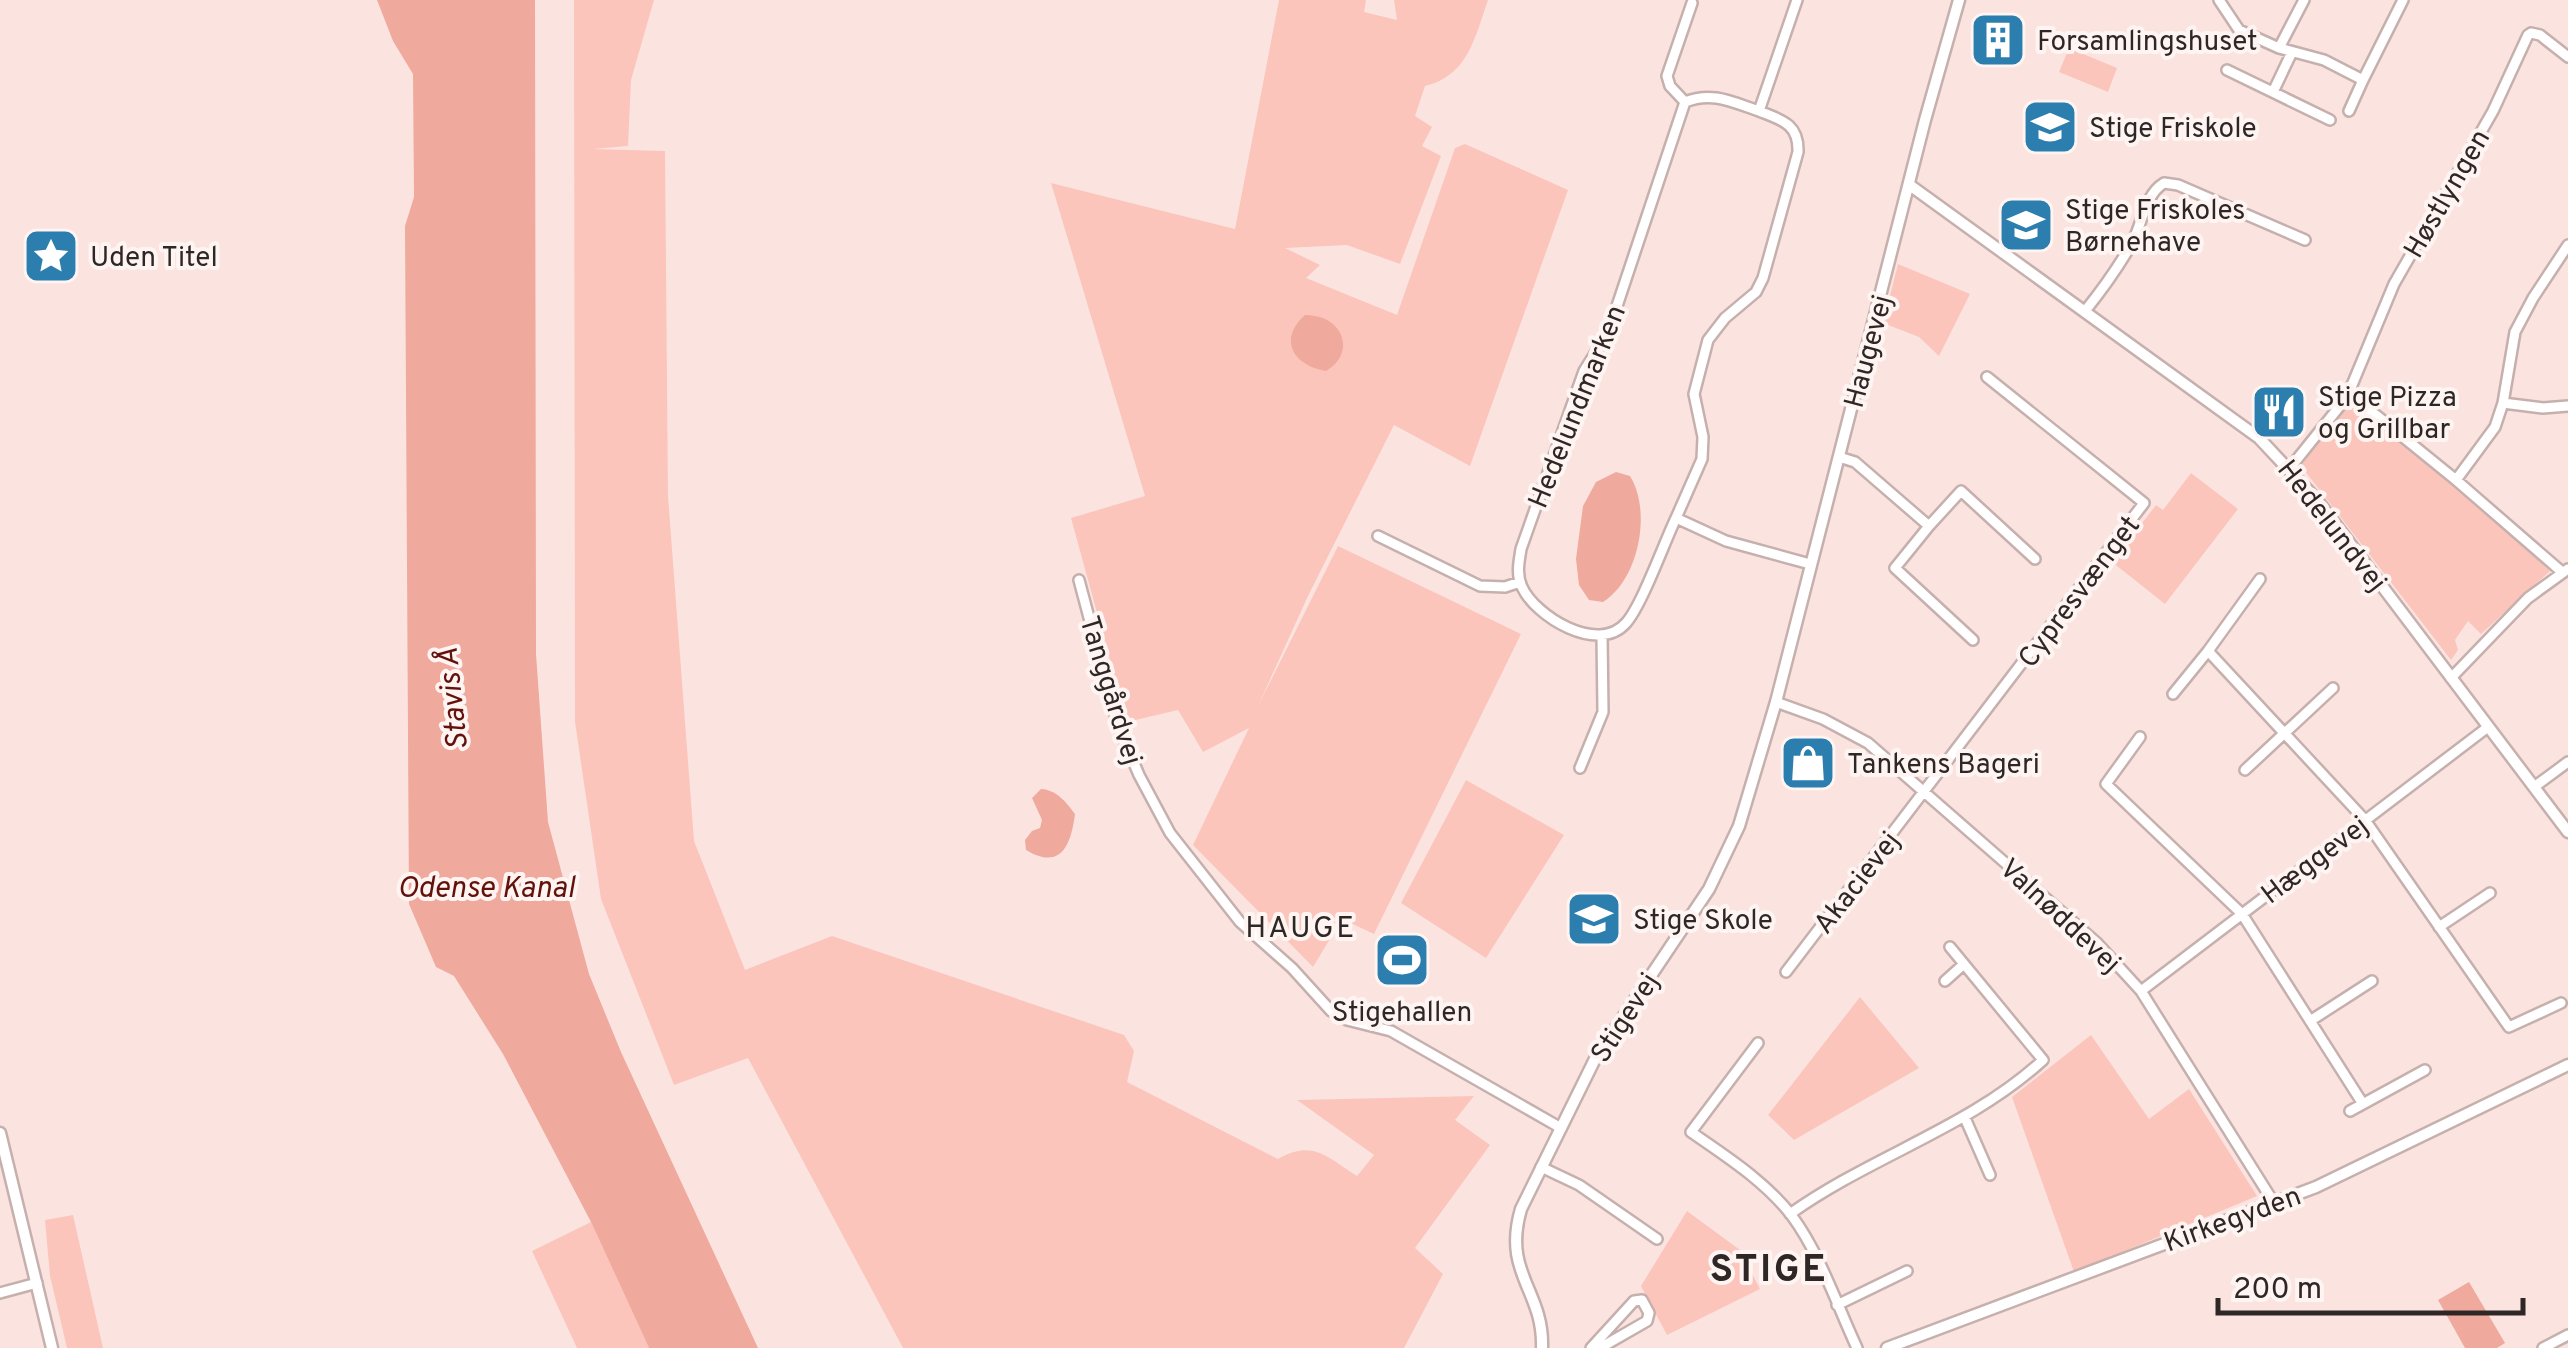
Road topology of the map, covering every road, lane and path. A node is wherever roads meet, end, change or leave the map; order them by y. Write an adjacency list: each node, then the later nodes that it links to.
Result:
1 (1797, 0): 15 (street)
2 (1959, 0): 17 (street, Haugevej)
3 (2219, 0): 7 (street)
4 (2304, 0): 7 (street)
5 (2403, 0): 11 (street)
6 (1692, 3): 13 (street)
7 (2280, 48): 8 (street)
8 (2292, 52): 11 (street); 12 (street)
9 (2568, 57): 24 (street, Høstlyngen)
10 (2226, 70): 12 (street)
11 (2363, 80): 14 (street)
12 (2272, 92): 16 (street)
13 (1685, 102): 15 (street); 21 (street, Hedelundmarken)
14 (2349, 110)
15 (1758, 111): 30 (street)
16 (2330, 120)
17 (1910, 186): 22 (street, Hedelundvej); 27 (street, Haugevej)
18 (2306, 240): 22 (street)
19 (2568, 245): 25 (street)
20 (1609, 284): 21 (street, Hedelundmarken)
21 (1623, 288): 38 (street, Hedelundmarken)
22 (2085, 311): 28 (street, Hedelundvej)
23 (1987, 376): 53 (street, Cypresvænget)
24 (2346, 397): 28 (street, Høstlyngen); 29 (street)
25 (2503, 403): 26 (street); 29 (street)
26 (2568, 406)
27 (1838, 456): 31 (street); 34 (street, Haugevej)
28 (2290, 468): 42 (street, Hedelundvej)
29 (2456, 480): 35 (street)
30 (1676, 518): 34 (street); 39 (street)
31 (1930, 526): 33 (street); 40 (street)
32 (1378, 536): 38 (street)
33 (2036, 559)
34 (1810, 564): 45 (street, Haugevej)
35 (2565, 570): 42 (street)
36 (2260, 579): 41 (street)
37 (1080, 580): 73 (street, Tanggårdvej)
38 (1522, 586): 39 (street)
39 (1602, 635): 50 (street)
40 (1973, 640)
41 (2208, 652): 44 (street); 47 (street)
42 (2450, 678): 46 (street, Hedelundvej)
43 (2334, 688): 47 (street)
44 (2173, 694)
45 (1776, 702): 53 (street, Valnøddevej); 73 (street, Stigevej)
46 (2488, 727): 52 (street, Hedelundvej); 54 (street, Hæggevej)
47 (2284, 734): 51 (street); 54 (street)
48 (2140, 737): 57 (street)
49 (2568, 762): 52 (street)
50 (1580, 768)
51 (2245, 770)
52 (2534, 787): 55 (street, Hedelundvej)
53 (1926, 791): 61 (street, Akacievej); 64 (street, Valnøddevej)
54 (2365, 820): 57 (street, Hæggevej); 58 (street)
55 (2568, 832)
56 (2490, 893): 58 (street)
57 (2242, 914): 64 (street, Hæggevej); 66 (street)
58 (2440, 927): 65 (street)
59 (1950, 947): 60 (street)
60 (1964, 964): 62 (street); 72 (street)
61 (1786, 972)
62 (1945, 981)
63 (2372, 982): 66 (street)
64 (2141, 991): 77 (street, Valnøddevej)
65 (2562, 1003)
66 (2310, 1020): 70 (street)
67 (1758, 1043): 78 (street)
68 (2568, 1065): 77 (street, Kirkegyden)
69 (2425, 1070): 70 (street)
70 (2364, 1104): 71 (street)
71 (2350, 1111)
72 (1965, 1118): 76 (street); 78 (street)
73 (1561, 1128): 75 (street, Stigevej)
74 (0, 1133): 81 (street)
75 (1541, 1168): 79 (street); 86 (street, Stigevej)
76 (1990, 1175)
77 (2274, 1203): 90 (street, Kirkegyden)
78 (1790, 1214): 83 (street)
79 (1657, 1239)
80 (1907, 1271): 83 (street)
81 (36, 1283): 82 (street); 85 (street)
82 (0, 1292)
83 (1837, 1305): 89 (street)
84 (2568, 1335): 91 (street)
85 (52, 1348)
86 (1542, 1348)
87 (1591, 1348): 88 (street)
88 (1600, 1348)
89 (1857, 1348)
90 (1887, 1348)
91 (2543, 1348)

